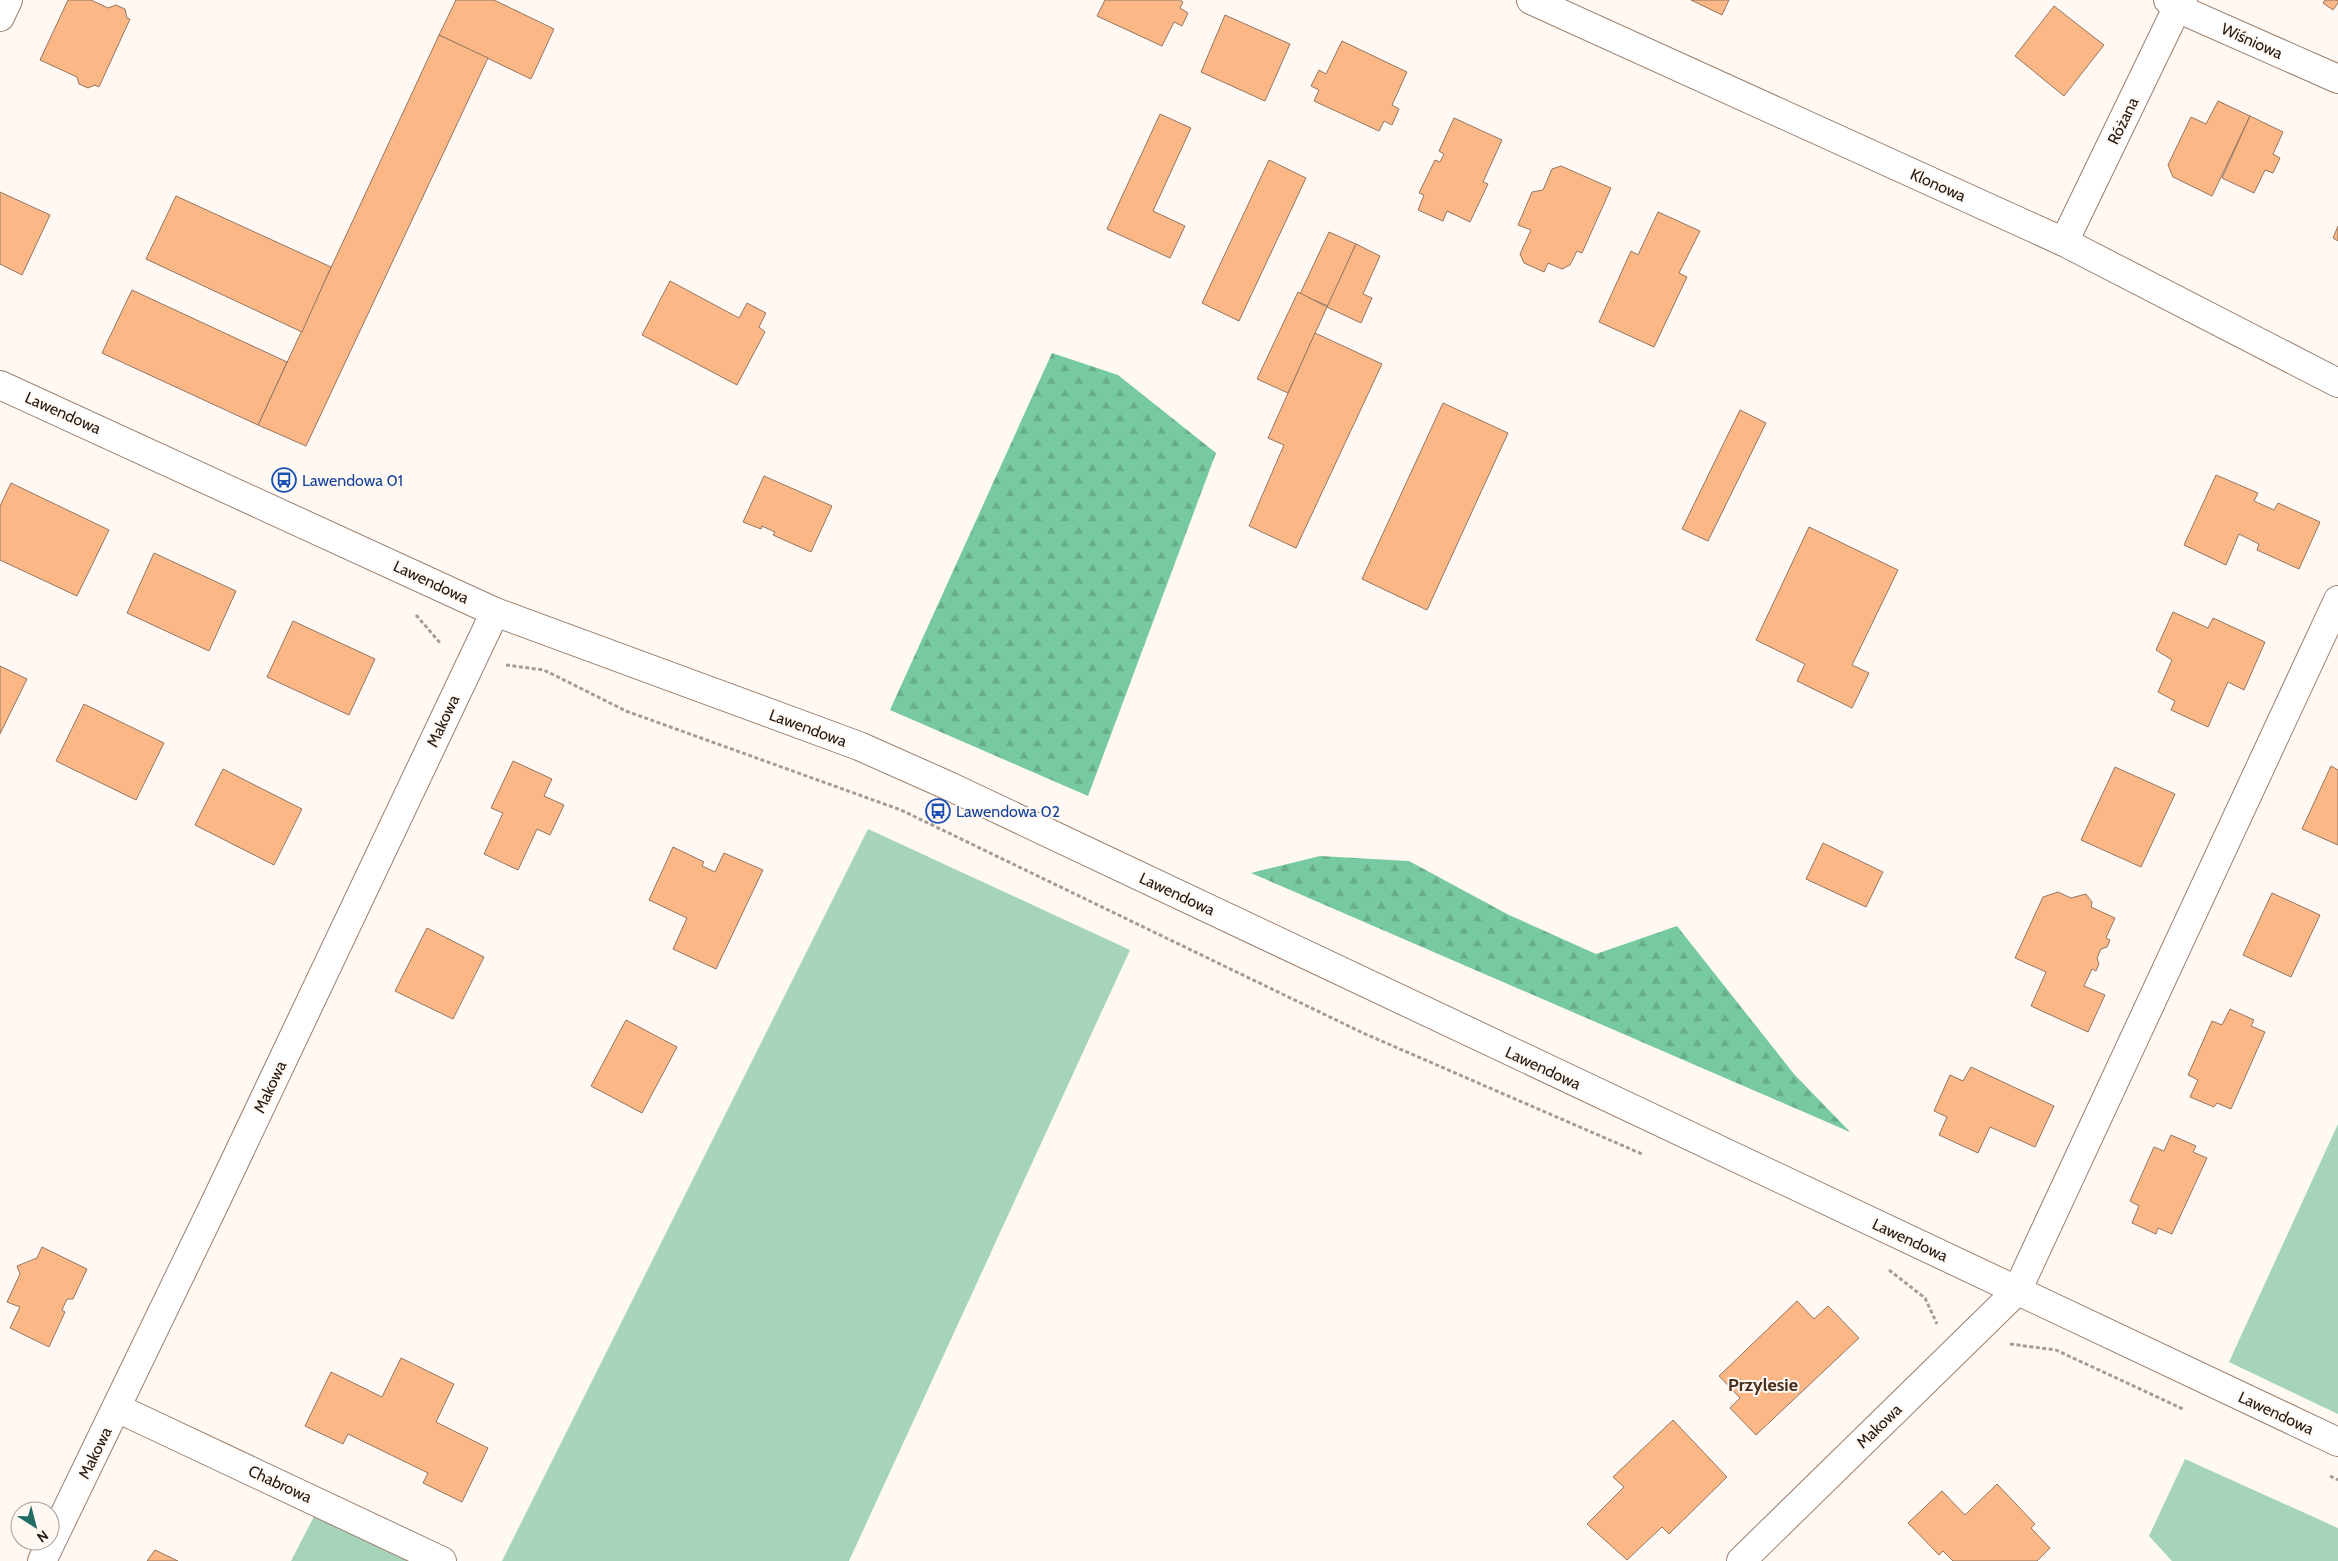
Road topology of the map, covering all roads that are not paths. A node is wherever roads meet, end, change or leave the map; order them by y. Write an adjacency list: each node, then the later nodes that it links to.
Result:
1 (8, 0): 4 (street)
2 (1530, 0): 6 (street, Klonowa)
3 (2176, 3): 5 (street, Wiśniowa); 6 (street, Różana)
4 (0, 17)
5 (2338, 80)
6 (2064, 242): 7 (street, Klonowa)
7 (2338, 383)
8 (0, 385): 10 (street, Lawendowa)
9 (2338, 600): 11 (street)
10 (495, 612): 11 (street, Lawendowa); 12 (street, Makowa)
11 (2018, 1291): 13 (street, Lawendowa); 16 (street, Makowa)
12 (117, 1408): 14 (street, Makowa); 15 (street, Chabrowa)
13 (2338, 1442)
14 (42, 1561)
15 (442, 1561)
16 (1741, 1561)

